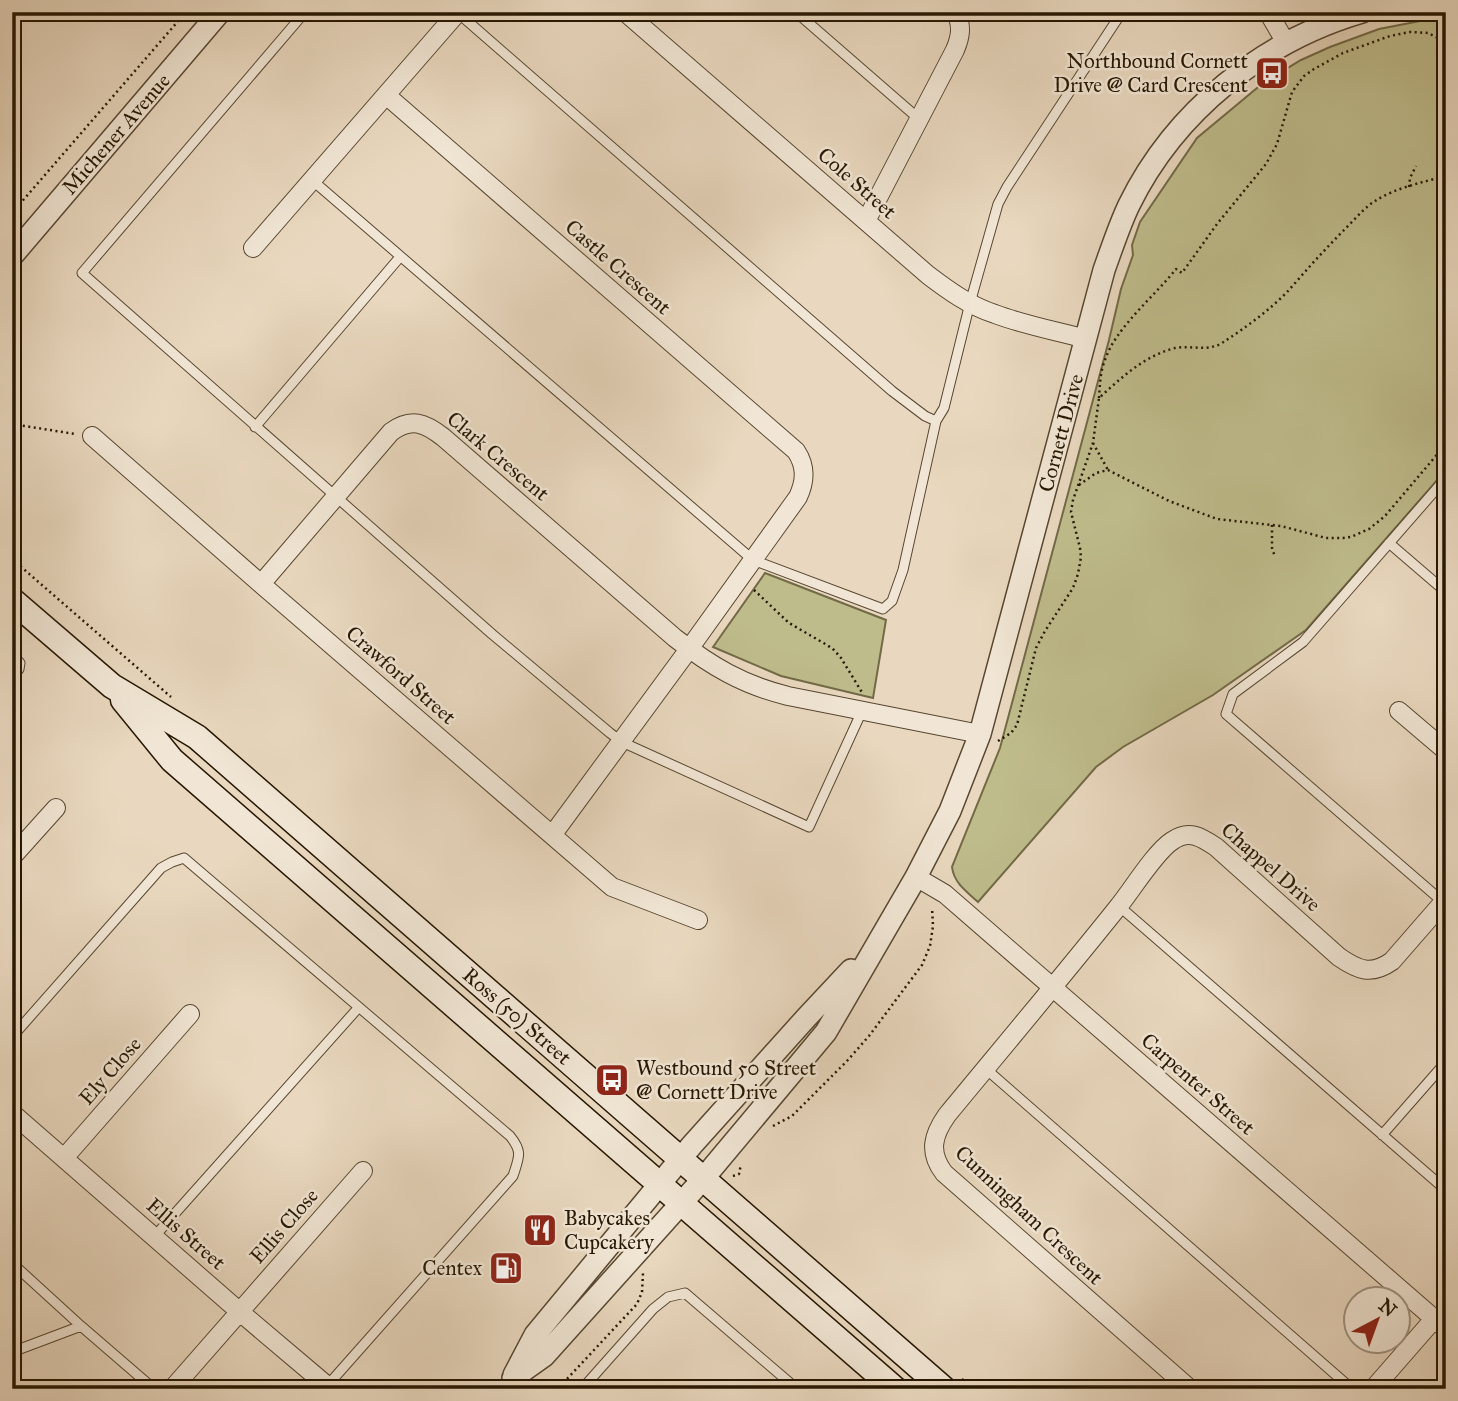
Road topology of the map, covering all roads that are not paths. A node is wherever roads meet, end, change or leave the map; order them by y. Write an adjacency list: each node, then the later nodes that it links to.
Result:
1 (220, 12): 16 (street, Michener Avenue)
2 (305, 12): 21 (lane)
3 (457, 12): 11 (street); 20 (lane)
4 (625, 12): 14 (street, Cole Street)
5 (796, 12): 12 (lane)
6 (956, 12): 12 (street)
7 (1122, 12): 18 (lane)
8 (1268, 12): 10 (street)
9 (1362, 12): 10 (street, Cornett Drive)
10 (1286, 43): 19 (street, Cornett Drive)
11 (386, 95): 13 (street); 26 (street, Castle Crescent)
12 (919, 120): 14 (street)
13 (312, 180): 15 (street); 17 (lane)
14 (866, 221): 18 (street, Cole Street)
15 (253, 248)
16 (12, 256)
17 (400, 257): 21 (lane); 26 (lane)
18 (970, 303): 19 (street, Cole Street); 20 (lane)
19 (1086, 339): 36 (street, Cornett Drive)
20 (936, 421): 26 (lane)
21 (255, 427): 24 (lane)
22 (92, 436): 27 (street, Crawford Street)
23 (1446, 478): 25 (lane)
24 (336, 497): 27 (street, Clark Crescent); 30 (street, Clark Crescent); 37 (lane)
25 (1389, 543): 28 (lane); 43 (lane)
26 (753, 560): 30 (street, Castle Crescent)
27 (261, 584): 40 (street, Crawford Street)
28 (1446, 592)
29 (12, 600): 33 (main road, Ross (50) Street)
30 (689, 649): 35 (street, Clark Crescent); 37 (street)
31 (12, 654): 32 (lane)
32 (12, 678)
33 (112, 686): 56 (main road, Ross (50) Street); 59 (main road, Ross (50) Street)
34 (1399, 711): 38 (street)
35 (868, 712): 36 (street, Clark Crescent); 37 (lane)
36 (988, 739): 42 (street, Cornett Drive)
37 (622, 741): 40 (street)
38 (1446, 751)
39 (56, 808): 41 (street)
40 (553, 834): 45 (street, Crawford Street)
41 (12, 857)
42 (916, 877): 46 (street, Cornett Drive); 47 (street, Carpenter Street)
43 (1444, 901): 44 (street, Chappel Drive)
44 (1119, 906): 47 (street, Chappel Drive); 54 (lane)
45 (698, 920)
46 (875, 946): 56 (street, Cornett Drive); 58 (street, Cornett Drive)
47 (1052, 987): 52 (street, Cunningham Crescent); 65 (street, Carpenter Street)
48 (359, 1007): 50 (lane); 62 (lane); 69 (lane)
49 (190, 1014): 55 (street, Ely Close)
50 (12, 1037)
51 (1446, 1062): 54 (lane)
52 (986, 1069): 76 (street, Cunningham Crescent); 77 (lane)
53 (12, 1113): 55 (street, Ellis Street)
54 (1382, 1135): 60 (lane)
55 (64, 1157): 62 (street, Ellis Street)
56 (681, 1159): 58 (main road, Ross (50) Street); 59 (street, Cornett Drive)
57 (363, 1171): 64 (street, Ellis Close)
58 (703, 1179): 61 (street, Cornett Drive); 75 (main road, Ross (50) Street)
59 (660, 1184): 61 (main road, Ross (50) Street); 68 (street, Cornett Drive)
60 (1446, 1190)
61 (681, 1203): 68 (street, Cornett Drive); 74 (main road, Ross (50) Street)
62 (154, 1237): 64 (street, Ellis Street)
63 (12, 1263): 66 (lane)
64 (240, 1312): 69 (street, Ellis Street); 71 (street, Ellis Close)
65 (1440, 1324): 78 (street)
66 (81, 1325): 67 (lane); 70 (lane)
67 (12, 1352)
68 (508, 1383)
69 (329, 1387)
70 (154, 1389)
71 (172, 1389)
72 (582, 1389): 73 (lane)
73 (797, 1389)
74 (895, 1389)
75 (944, 1389)
76 (1190, 1389)
77 (1352, 1389)
78 (1373, 1389)

